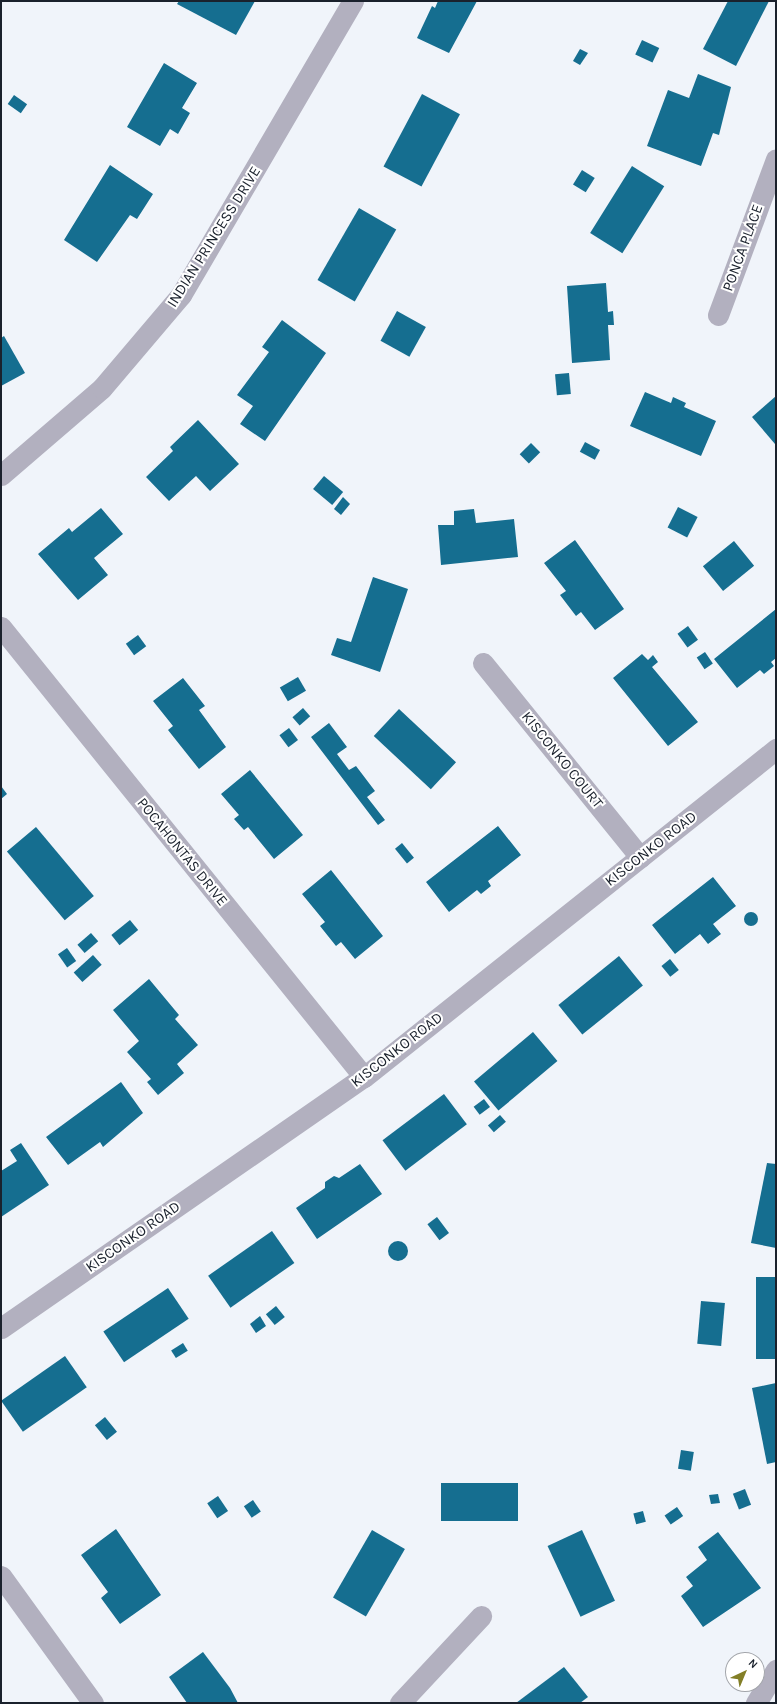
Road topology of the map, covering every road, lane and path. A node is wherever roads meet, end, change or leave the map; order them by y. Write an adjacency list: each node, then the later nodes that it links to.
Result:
1 (353, 1): 4 (street, INDIAN PRINCESS DRIVE)
2 (776, 159): 3 (street, PONCA PLACE)
3 (718, 315)
4 (1, 475)
5 (1, 627): 9 (street, POCAHONTAS DRIVE)
6 (483, 663): 8 (street, KISCONKO COURT)
7 (776, 749): 8 (street, KISCONKO ROAD)
8 (640, 857): 9 (street, KISCONKO ROAD)
9 (364, 1077): 10 (street, KISCONKO ROAD)
10 (1, 1328)
11 (1, 1576): 14 (street)
12 (481, 1616): 15 (street)
13 (776, 1670): 16 (street)
14 (92, 1703)
15 (400, 1703)
16 (756, 1703)

